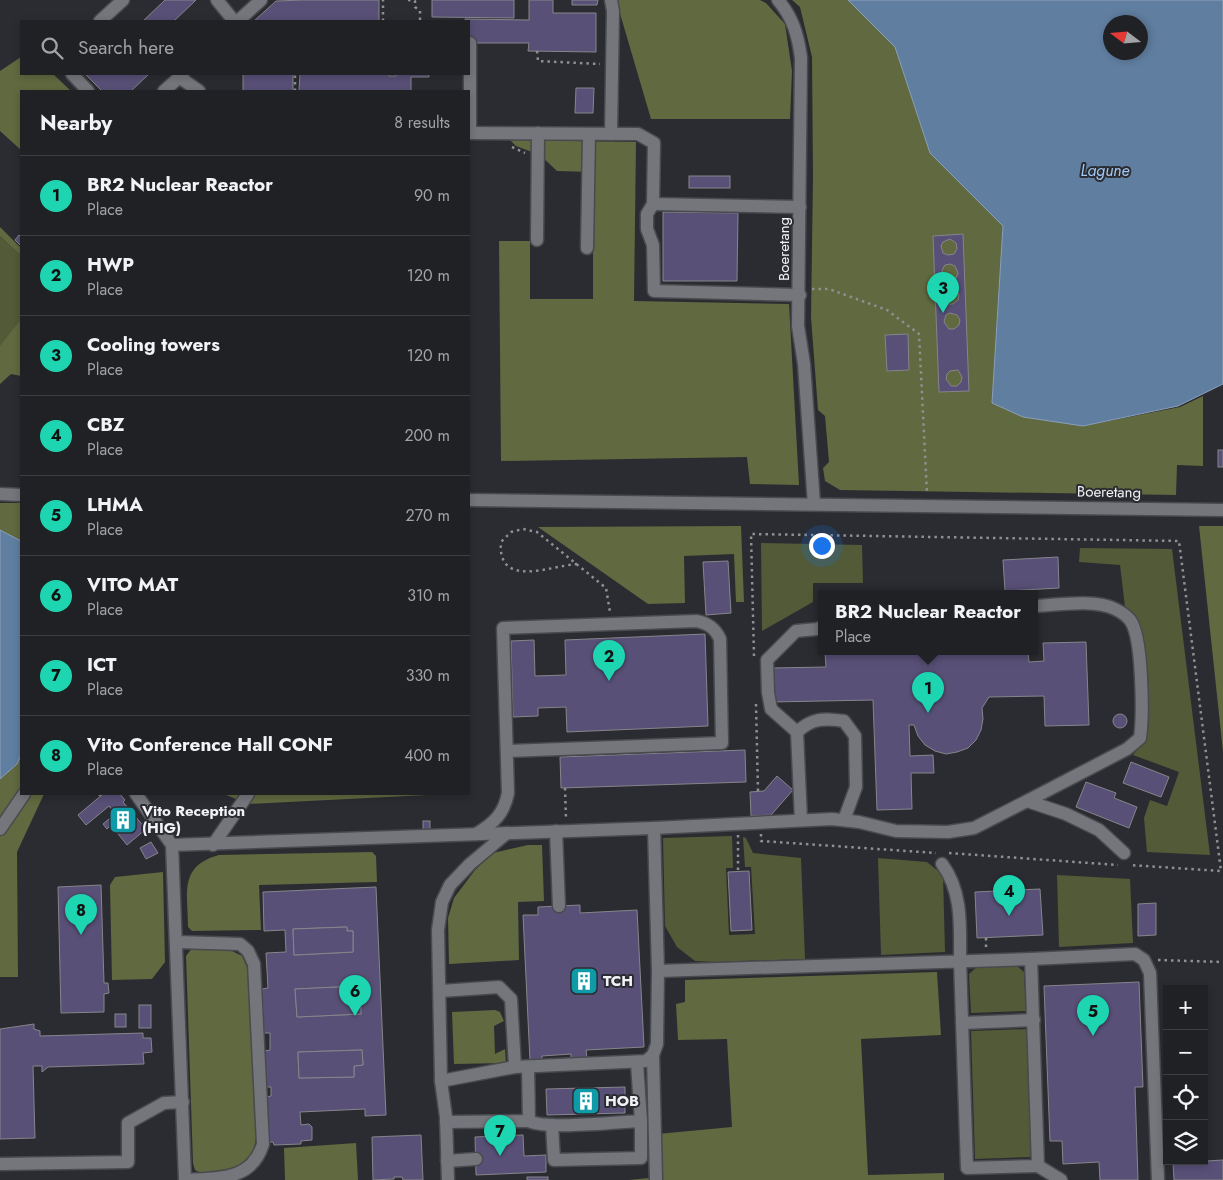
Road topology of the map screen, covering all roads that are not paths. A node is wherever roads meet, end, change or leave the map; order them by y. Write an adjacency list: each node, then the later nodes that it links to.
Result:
1 (123, 0): 6 (street)
2 (217, 0): 7 (street)
3 (261, 0): 8 (street)
4 (611, 0): 19 (street)
5 (778, 0): 21 (street, Boeretang)
6 (101, 20)
7 (233, 20)
8 (239, 20)
9 (73, 75): 12 (street)
10 (181, 75): 13 (street); 14 (street)
11 (470, 75): 15 (street)
12 (87, 90)
13 (165, 90)
14 (198, 90)
15 (469, 90)
16 (470, 133): 17 (street)
17 (538, 133): 18 (street); 22 (street)
18 (589, 134): 19 (street); 23 (street)
19 (611, 134): 20 (street)
20 (654, 204): 21 (street); 24 (street)
21 (800, 207): 24 (street, Boeretang)
22 (538, 240)
23 (587, 248)
24 (800, 292): 28 (street, Boeretang)
25 (0, 494): 26 (street)
26 (20, 494)
27 (470, 500): 28 (street, Boeretang)
28 (814, 504): 29 (street, Boeretang)
29 (1223, 510)
30 (1038, 606): 38 (street)
31 (818, 629): 32 (street)
32 (798, 732): 40 (street); 41 (street)
33 (507, 752): 33 (street); 46 (street)
34 (23, 795): 43 (street)
35 (137, 795): 39 (street)
36 (147, 795): 39 (street)
37 (247, 795): 48 (street)
38 (1027, 801): 41 (street); 49 (street)
39 (151, 812): 47 (street)
40 (801, 820): 41 (street); 42 (street)
41 (844, 820)
42 (654, 828): 44 (street); 55 (street)
43 (0, 829)
44 (561, 831): 45 (street); 51 (street)
45 (507, 833): 46 (street); 56 (street)
46 (474, 835): 48 (street)
47 (172, 845): 48 (street); 52 (street)
48 (213, 845)
49 (1124, 854)
50 (942, 857): 54 (street)
51 (559, 906)
52 (177, 942): 63 (street); 72 (street)
53 (1031, 959): 54 (street); 57 (street); 76 (street)
54 (960, 960): 55 (street); 58 (street)
55 (658, 971): 59 (street)
56 (441, 990): 61 (street); 62 (street)
57 (1034, 1020): 58 (street); 71 (street)
58 (962, 1023): 71 (street)
59 (653, 1055): 60 (street); 74 (street)
60 (637, 1063): 61 (street); 65 (street)
61 (521, 1067): 62 (street); 64 (street)
62 (441, 1081): 66 (street)
63 (183, 1102): 70 (street); 72 (street)
64 (529, 1121): 66 (street); 67 (street)
65 (641, 1121): 67 (street); 67 (street)
66 (446, 1122): 69 (street)
67 (552, 1125)
68 (476, 1159): 69 (street)
69 (447, 1161): 73 (street)
70 (0, 1164)
71 (1038, 1166): 75 (street)
72 (186, 1180)
73 (448, 1180)
74 (656, 1180)
75 (1062, 1180)
76 (1158, 1180)

